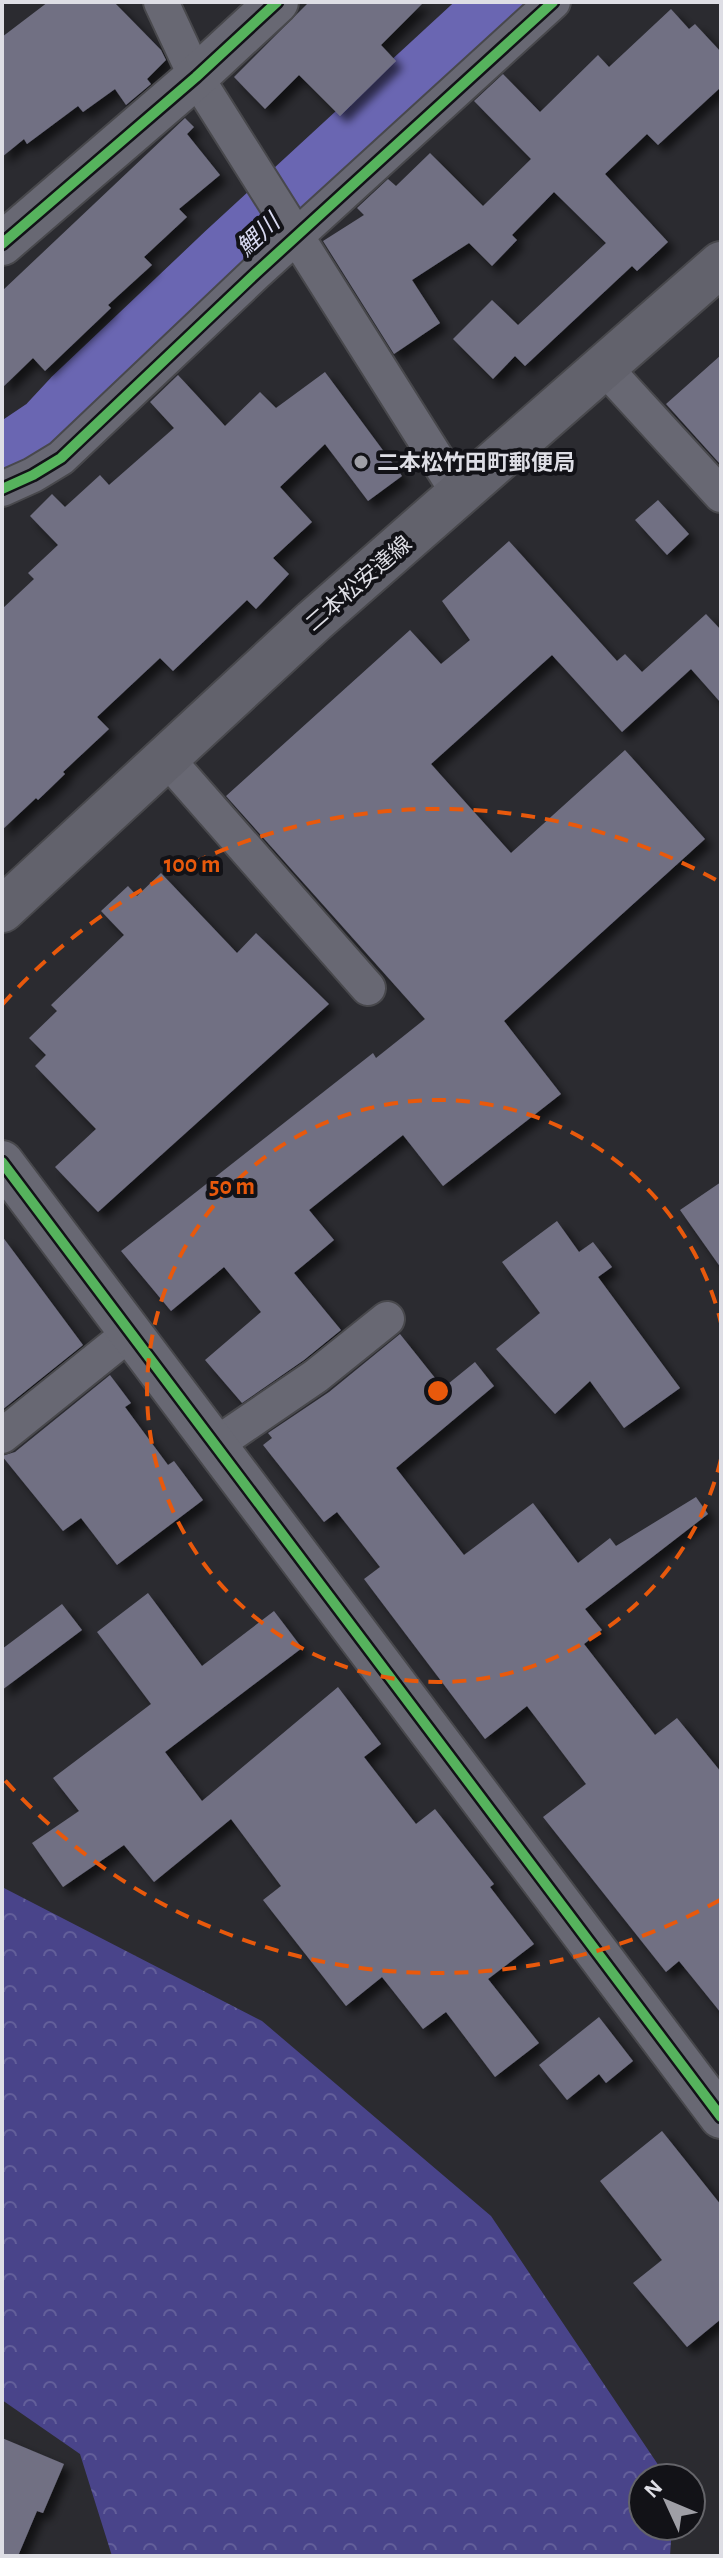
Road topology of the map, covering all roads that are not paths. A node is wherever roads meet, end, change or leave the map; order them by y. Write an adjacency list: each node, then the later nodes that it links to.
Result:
1 (161, 2): 4 (street)
2 (277, 2): 4 (street)
3 (553, 2): 5 (street)
4 (196, 77): 5 (street); 6 (street)
5 (296, 233): 9 (street); 10 (street)
6 (2, 244)
7 (721, 264): 8 (main road, 二本松安達線)
8 (604, 367): 10 (main road, 二本松安達線); 11 (street)
9 (2, 489)
10 (459, 494): 12 (main road, 二本松安達線)
11 (721, 495)
12 (167, 759): 13 (main road, 二本松安達線); 14 (street)
13 (2, 910)
14 (368, 988)
15 (2, 1162): 17 (street)
16 (387, 1319): 19 (street)
17 (130, 1333): 18 (street); 19 (street)
18 (2, 1436)
19 (215, 1445): 20 (street)
20 (721, 2117)

